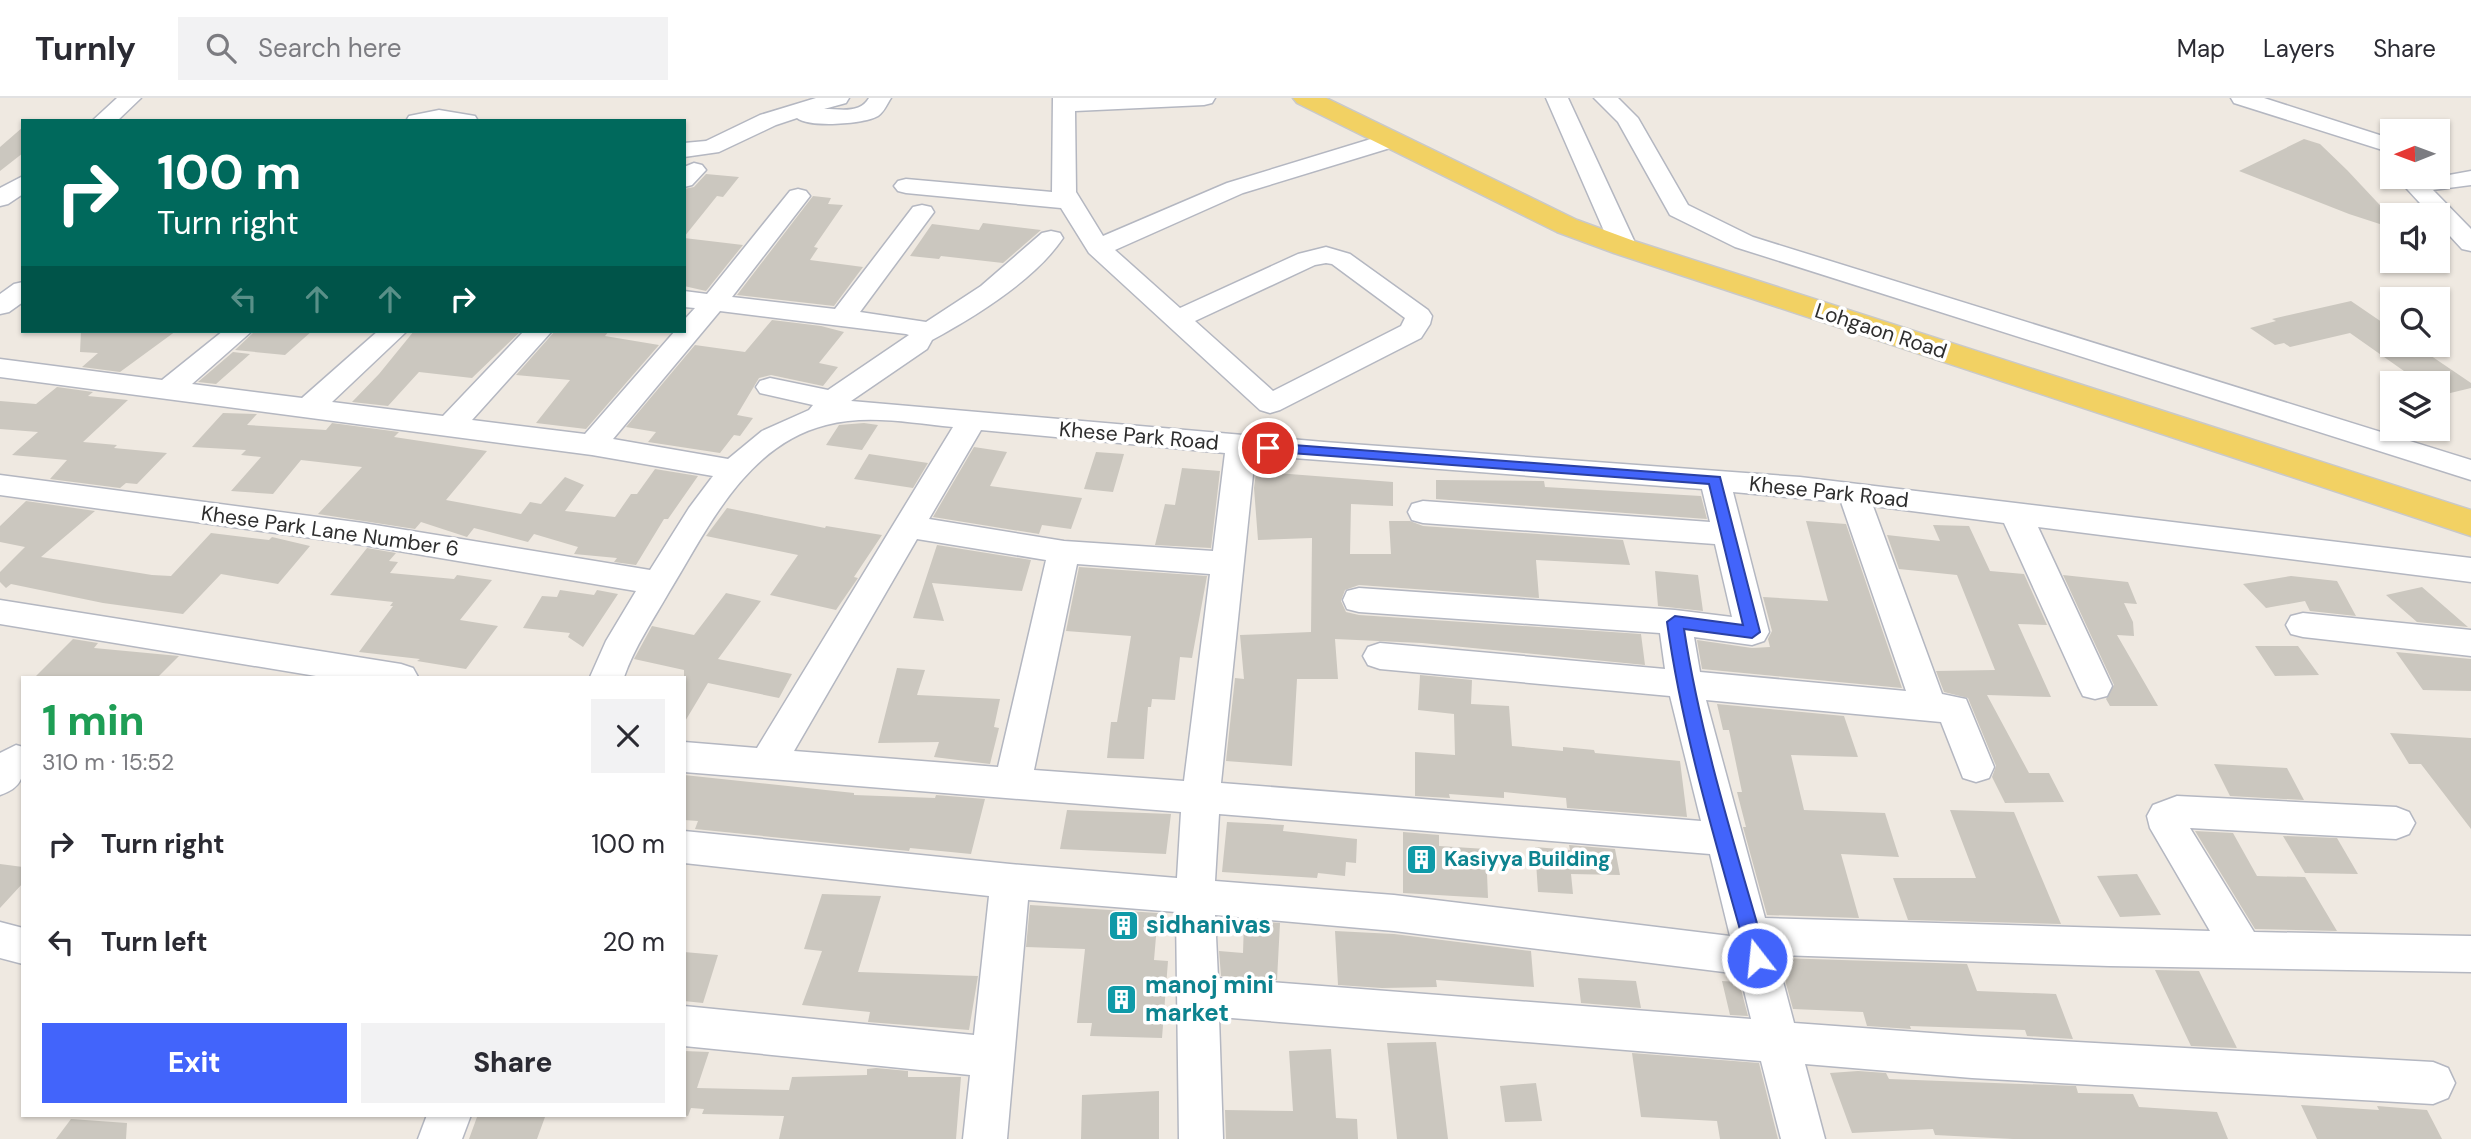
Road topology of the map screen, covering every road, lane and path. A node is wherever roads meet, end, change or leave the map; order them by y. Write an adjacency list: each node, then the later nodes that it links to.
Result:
1 (130, 98): 11 (street)
2 (838, 98): 10 (street)
3 (880, 98): 10 (street)
4 (1204, 98): 9 (street)
5 (1306, 98): 14 (main road, Lohgaon Road)
6 (1557, 98): 29 (street)
7 (1605, 98): 51 (street)
8 (2242, 98): 15 (street)
9 (1064, 101): 25 (street)
10 (784, 115): 16 (street)
11 (105, 119)
12 (428, 119): 13 (street)
13 (453, 119)
14 (1392, 140): 29 (main road, Lohgaon Road); 30 (street)
15 (2380, 146)
16 (688, 167)
17 (2450, 167): 18 (street)
18 (2471, 175): 19 (street)
19 (2450, 177)
20 (21, 184): 24 (street)
21 (906, 187): 25 (street)
22 (2419, 189): 28 (street)
23 (798, 197): 33 (street)
24 (0, 199)
25 (1067, 201): 30 (street)
26 (922, 212): 35 (street)
27 (1051, 238): 40 (street)
28 (2471, 244)
29 (1624, 247): 57 (main road, Lohgaon Road)
30 (1098, 248): 36 (street)
31 (21, 291): 34 (street)
32 (686, 299): 33 (street)
33 (714, 302): 35 (street); 49 (street)
34 (0, 306)
35 (843, 317): 40 (street)
36 (1176, 320): 36 (street)
37 (237, 333): 43 (street)
38 (392, 333): 44 (street)
39 (537, 333): 47 (street)
40 (922, 335): 45 (street)
41 (0, 368): 43 (street)
42 (770, 387): 45 (street)
43 (169, 388): 44 (street)
44 (309, 407): 47 (street)
45 (826, 409): 46 (street, Khese Park Road); 50 (street, Khese Park Road)
46 (972, 420): 48 (street, Khese Park Road); 58 (street)
47 (450, 426): 49 (street)
48 (1241, 445): 52 (street, Khese Park Road); 61 (street)
49 (592, 446): 50 (street)
50 (736, 470): 63 (street, Khese Park Road)
51 (2471, 470)
52 (1715, 480): 54 (street, Khese Park Road); 59 (street)
53 (0, 485): 63 (street, Khese Park Lane Number 6)
54 (1853, 494): 56 (street, Khese Park Road); 74 (street)
55 (1423, 512): 59 (street)
56 (2015, 512): 62 (street, Khese Park Road); 73 (street)
57 (2471, 523)
58 (908, 527): 60 (street); 76 (street)
59 (1731, 534): 66 (street)
60 (1064, 552): 61 (street); 78 (street)
61 (1228, 564): 79 (street)
62 (2471, 570)
63 (658, 583): 71 (street, Khese Park Road)
64 (1359, 600): 66 (street)
65 (0, 612): 70 (street)
66 (1675, 622): 72 (street)
67 (2303, 625): 68 (street)
68 (2471, 643)
69 (1380, 656): 72 (street)
70 (395, 676)
71 (607, 676)
72 (1684, 682): 74 (street); 81 (street)
73 (2095, 686)
74 (1928, 705): 77 (street)
75 (686, 757): 76 (street)
76 (767, 764): 78 (street)
77 (1976, 767)
78 (1013, 783): 79 (street)
79 (1201, 798): 81 (street); 84 (street)
80 (2396, 823): 88 (street)
81 (1723, 839): 87 (street)
82 (686, 847): 83 (street)
83 (1010, 881): 84 (street); 93 (street)
84 (1195, 897): 87 (street); 90 (street)
85 (0, 940): 86 (street)
86 (21, 945)
87 (1754, 947): 88 (street); 92 (street)
88 (2243, 950): 89 (street)
89 (2471, 954)
90 (1197, 996): 92 (street); 98 (street)
91 (686, 1026): 93 (street)
92 (1777, 1041): 94 (street); 99 (street)
93 (993, 1057): 97 (street)
94 (2433, 1083)
95 (448, 1117): 96 (street)
96 (440, 1139)
97 (985, 1139)
98 (1200, 1139)
99 (1803, 1139)

